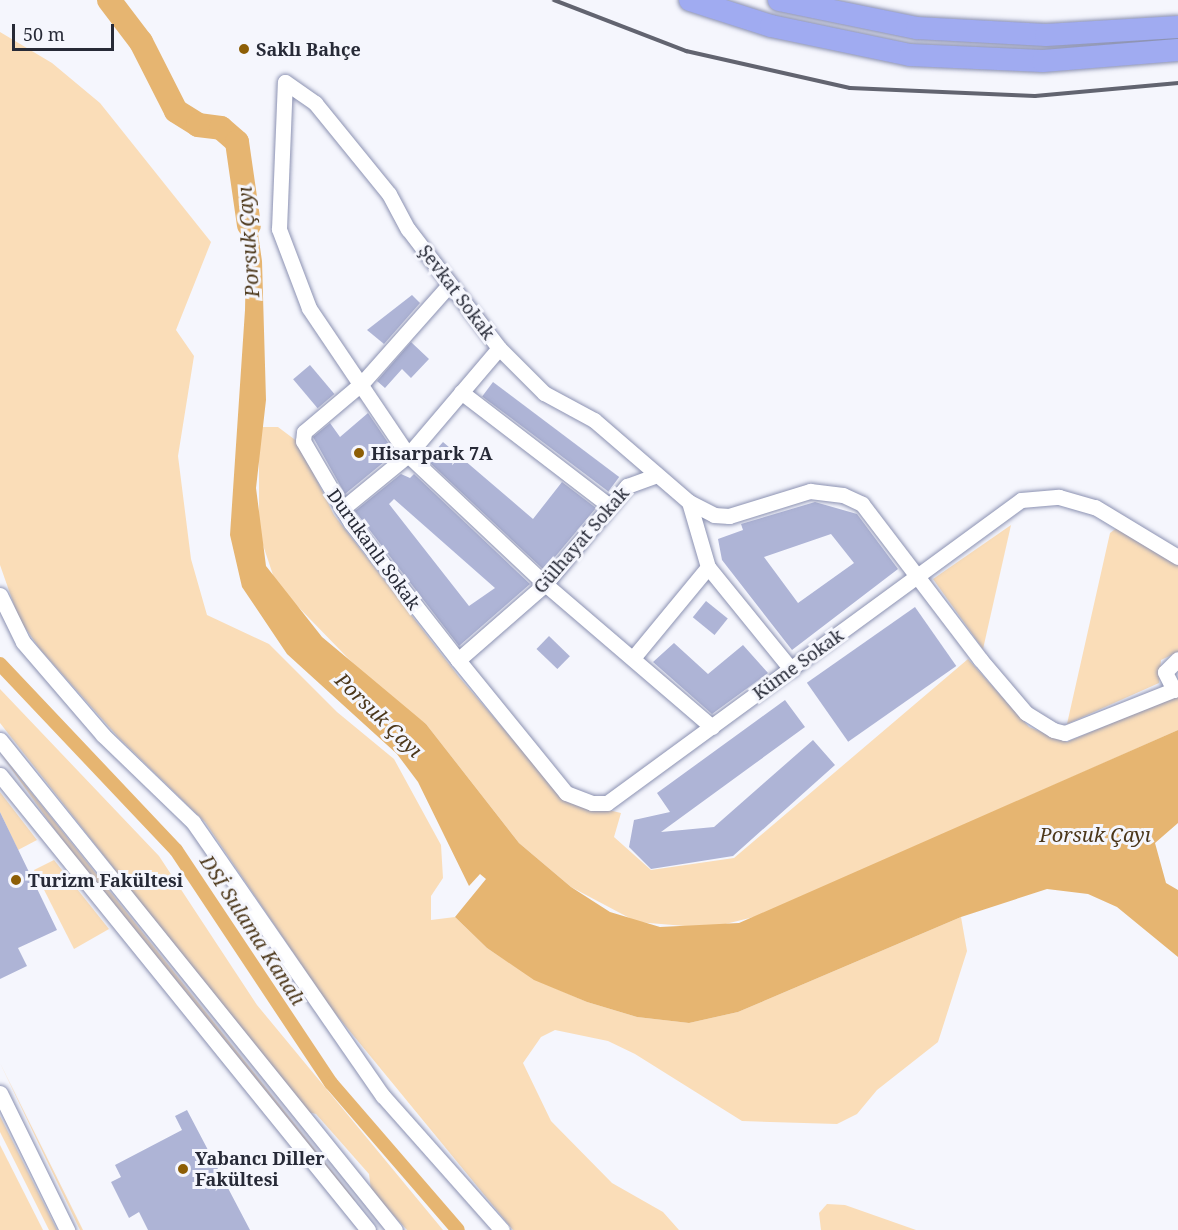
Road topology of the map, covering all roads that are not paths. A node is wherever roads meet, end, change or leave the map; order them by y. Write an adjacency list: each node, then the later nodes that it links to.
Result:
1 (690, 0): 4 (highway)
2 (779, 0): 3 (highway)
3 (1178, 27)
4 (1178, 50)
5 (449, 285): 6 (street, Şevkat Sokak); 7 (street); 7 (street, Şevkat Sokak)
6 (499, 348): 8 (street); 10 (street, Şevkat Sokak)
7 (362, 383): 9 (street); 13 (street, Durukanlı Sokak)
8 (461, 392): 9 (street); 12 (street)
9 (408, 455): 13 (street); 17 (street)
10 (655, 476): 11 (street, Şevkat Sokak); 12 (street, Gülhayat Sokak)
11 (689, 502): 15 (street); 16 (street, Şevkat Sokak)
12 (608, 505): 17 (street, Gülhayat Sokak)
13 (342, 509): 21 (street, Durukanlı Sokak)
14 (1178, 557): 16 (street, Küme Sokak)
15 (708, 567): 19 (street); 22 (street)
16 (920, 576): 22 (street, Küme Sokak); 23 (street, Şevkat Sokak)
17 (545, 584): 19 (street); 21 (street, Gülhayat Sokak)
18 (0, 595): 31 (street)
19 (633, 658): 24 (street)
20 (1178, 659): 23 (street)
21 (458, 660): 24 (street, Küme Sokak)
22 (791, 669): 24 (street, Küme Sokak)
23 (1176, 689)
24 (712, 727)
25 (0, 740): 30 (street)
26 (0, 775): 29 (street)
27 (0, 1093): 28 (street)
28 (68, 1230)
29 (368, 1230)
30 (395, 1230)
31 (502, 1230)

